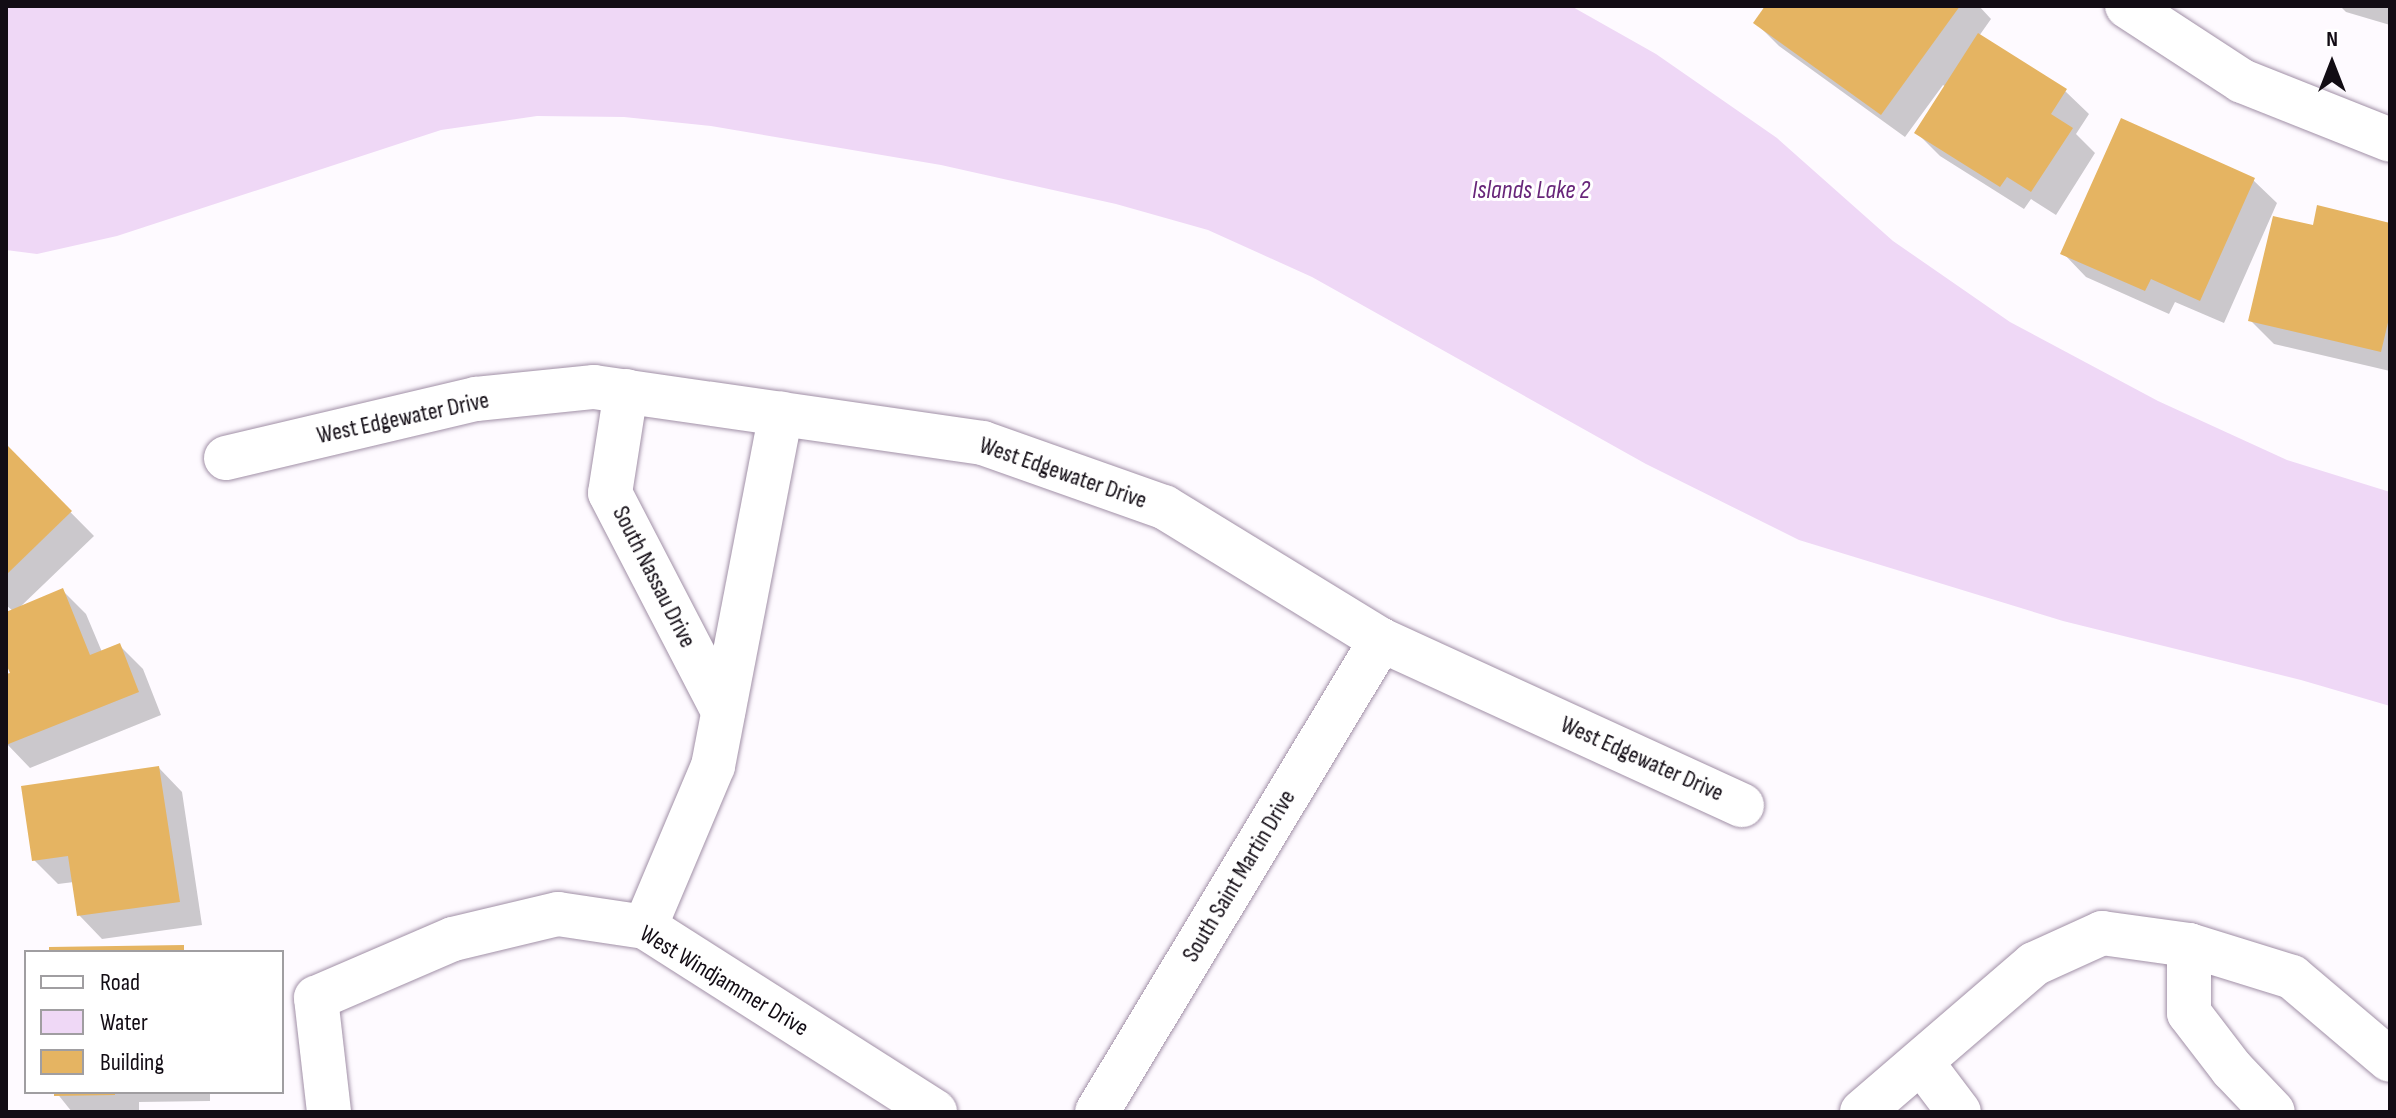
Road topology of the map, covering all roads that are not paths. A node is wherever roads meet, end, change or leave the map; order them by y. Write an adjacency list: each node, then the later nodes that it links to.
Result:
1 (2127, 6): 2 (street)
2 (2390, 140)
3 (626, 391): 4 (street, West Edgewater Drive); 5 (street, West Edgewater Drive); 7 (street, South Nassau Drive)
4 (781, 414): 6 (street, West Edgewater Drive); 7 (street, South Nassau Drive)
5 (226, 458)
6 (1381, 640): 8 (street, West Edgewater Drive); 15 (street, South Saint Martin Drive)
7 (723, 711): 9 (street, South Nassau Drive)
8 (1742, 805)
9 (645, 927): 13 (street, West Windjammer Drive); 14 (street, West Windjammer Drive)
10 (2189, 945): 11 (street); 12 (street); 18 (street)
11 (2390, 1060)
12 (1922, 1063): 16 (street); 17 (street)
13 (329, 1112)
14 (935, 1112)
15 (1097, 1112)
16 (1862, 1112)
17 (1959, 1112)
18 (2273, 1112)

